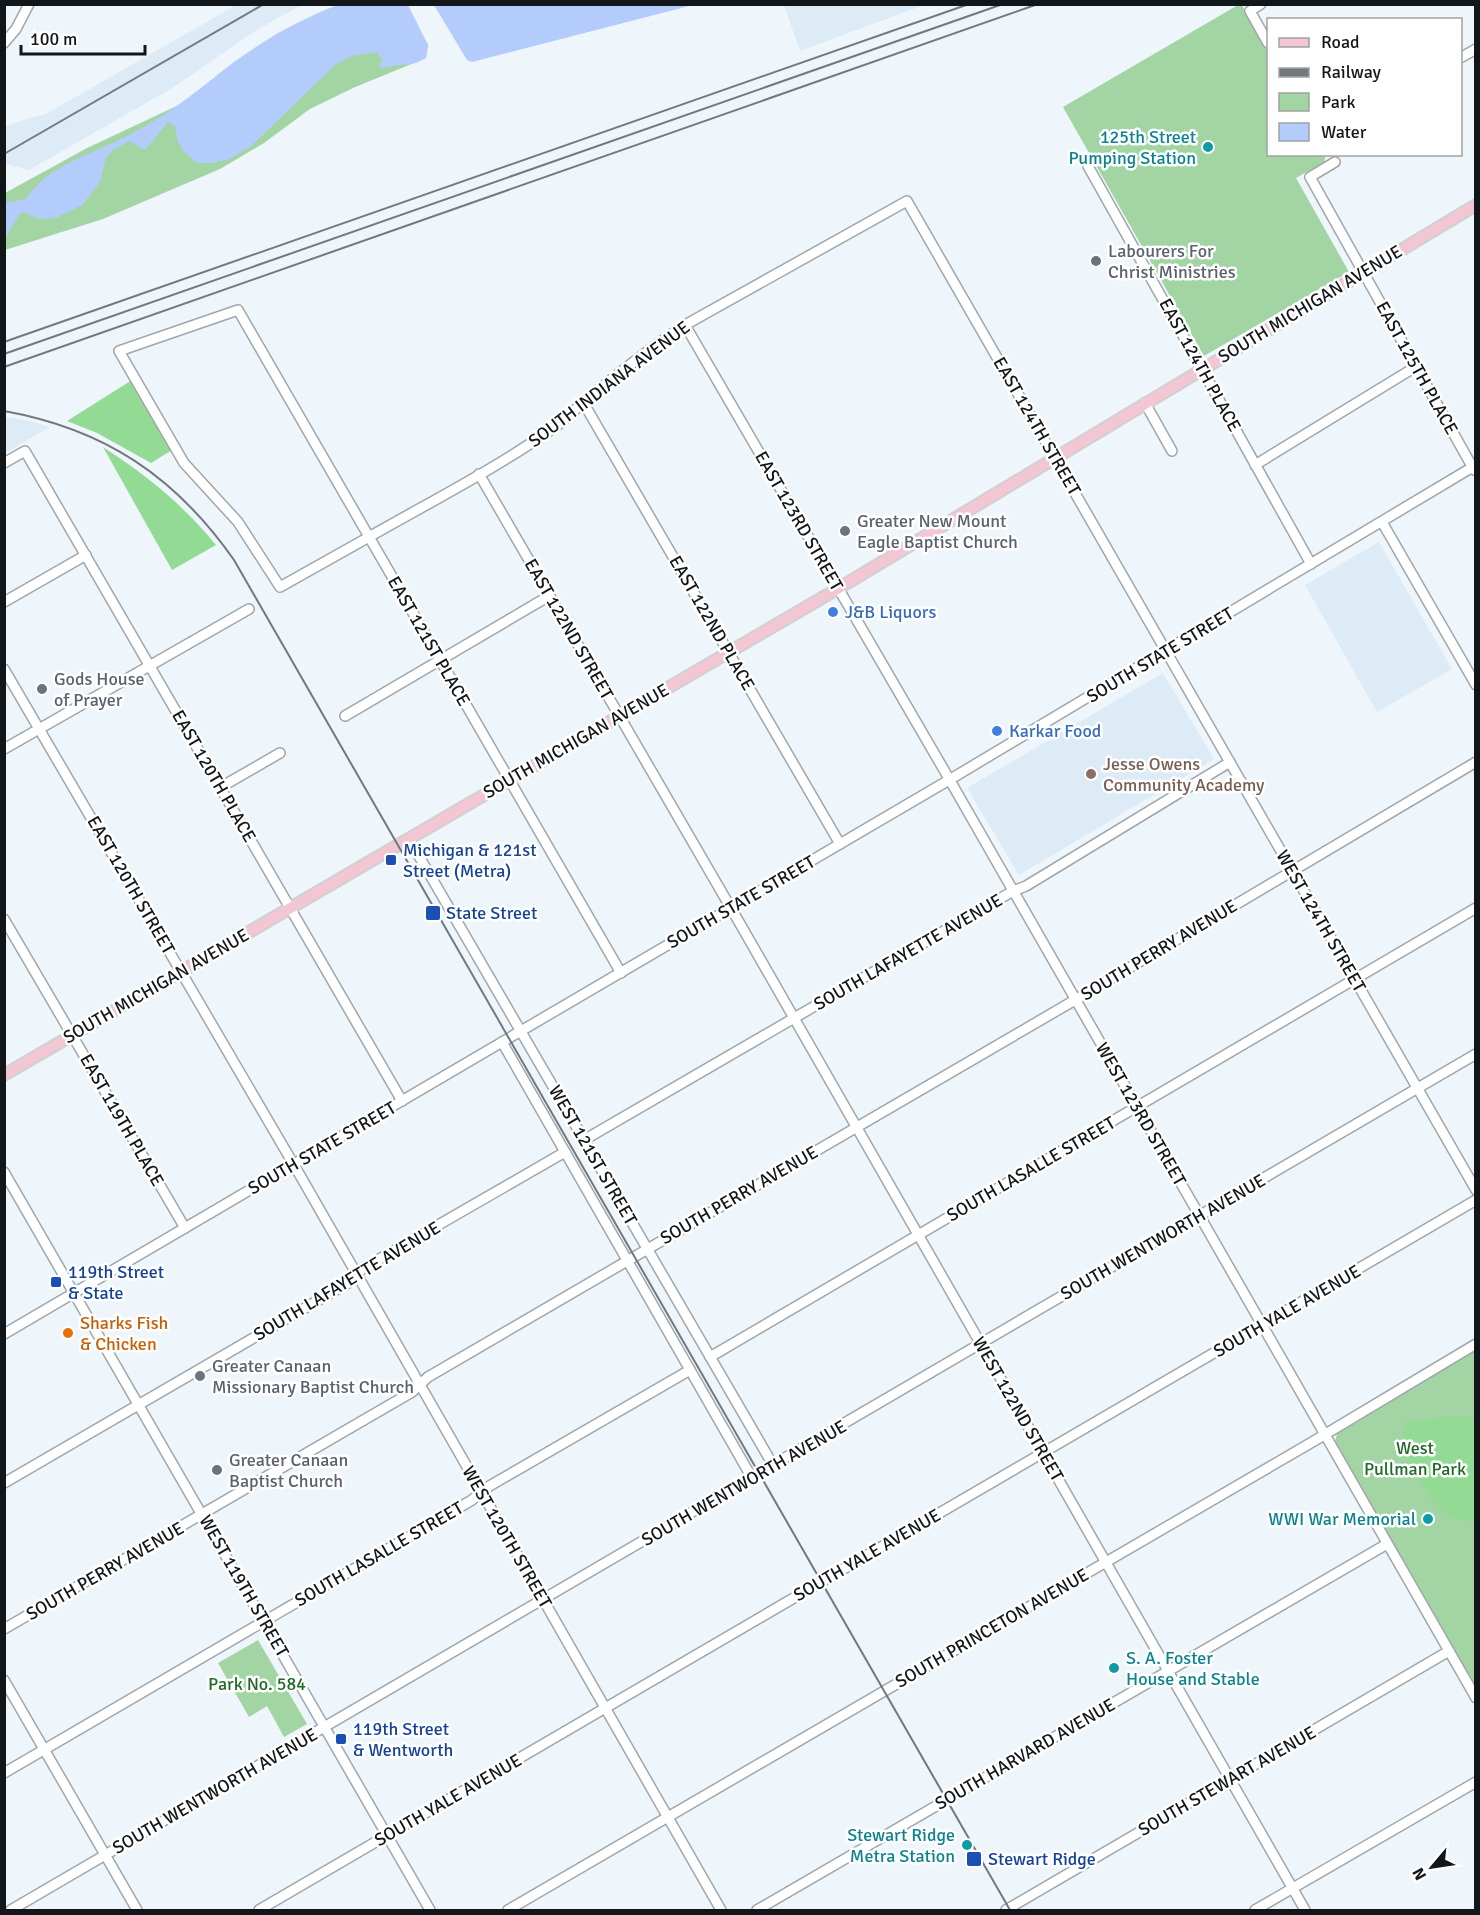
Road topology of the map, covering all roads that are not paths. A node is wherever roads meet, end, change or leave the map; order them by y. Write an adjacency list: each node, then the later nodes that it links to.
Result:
1 (29, 4): 4 (street)
2 (1261, 4): 3 (street)
3 (1267, 40)
4 (4, 43)
5 (1476, 49): 6 (street)
6 (1462, 57)
7 (1335, 157): 11 (street, EAST 125TH PLACE)
8 (1088, 166): 14 (street, EAST 124TH PLACE)
9 (907, 201): 12 (street, SOUTH INDIANA AVENUE); 18 (street, EAST 124TH STREET)
10 (1475, 207): 11 (main road, SOUTH MICHIGAN AVENUE)
11 (1363, 272): 13 (street, EAST 125TH PLACE); 14 (main road, SOUTH MICHIGAN AVENUE)
12 (685, 325): 15 (street, SOUTH INDIANA AVENUE); 28 (street, EAST 123RD STREET)
13 (1417, 366): 20 (street); 21 (street, EAST 125TH PLACE)
14 (1202, 369): 16 (main road, SOUTH MICHIGAN AVENUE); 20 (street, EAST 124TH PLACE)
15 (583, 402): 22 (street, SOUTH INDIANA AVENUE); 32 (street, EAST 122ND PLACE)
16 (1145, 403): 17 (street); 18 (main road, SOUTH MICHIGAN AVENUE)
17 (1172, 451)
18 (1055, 458): 28 (main road, SOUTH MICHIGAN AVENUE); 33 (street, EAST 124TH STREET)
19 (4, 463): 25 (street, EAST 120TH PLACE)
20 (1255, 465): 26 (street, EAST 124TH PLACE)
21 (1475, 468): 23 (street, SOUTH STATE STREET)
22 (479, 474): 24 (street, SOUTH INDIANA AVENUE); 29 (street, EAST 122ND STREET)
23 (1382, 522): 26 (street, SOUTH STATE STREET); 37 (street)
24 (369, 537): 27 (street, SOUTH INDIANA AVENUE); 27 (street, EAST 121ST PLACE); 34 (street, EAST 121ST PLACE)
25 (86, 555): 30 (street); 35 (street, EAST 120TH PLACE)
26 (1311, 564): 33 (street, SOUTH STATE STREET)
27 (280, 587)
28 (839, 588): 32 (main road, SOUTH MICHIGAN AVENUE); 46 (street, EAST 123RD STREET)
29 (549, 596): 34 (street); 38 (street, EAST 122ND STREET)
30 (4, 602)
31 (249, 609): 35 (street)
32 (728, 651): 38 (main road, SOUTH MICHIGAN AVENUE); 49 (street, EAST 122ND PLACE)
33 (1166, 651): 43 (street, WEST 124TH STREET); 46 (street, SOUTH STATE STREET)
34 (440, 660): 39 (street); 45 (street, EAST 121ST PLACE)
35 (150, 666): 40 (street); 47 (street, EAST 120TH PLACE)
36 (4, 669): 40 (street, EAST 120TH STREET)
37 (1476, 686)
38 (619, 715): 45 (main road, SOUTH MICHIGAN AVENUE); 53 (street, EAST 122ND STREET)
39 (345, 716)
40 (39, 729): 41 (street); 56 (street, EAST 120TH STREET)
41 (4, 749)
42 (280, 753): 47 (street)
43 (1230, 762): 50 (street, WEST 124TH STREET); 51 (street, SOUTH LAFAYETTE AVENUE)
44 (1476, 762): 50 (street, SOUTH PERRY AVENUE)
45 (509, 780): 48 (main road, SOUTH MICHIGAN AVENUE); 57 (street, EAST 121ST PLACE)
46 (950, 780): 49 (street, SOUTH STATE STREET); 51 (street, WEST 123RD STREET)
47 (221, 787): 52 (street, EAST 120TH PLACE)
48 (409, 839): 52 (main road, SOUTH MICHIGAN AVENUE); 61 (street, WEST 121ST STREET)
49 (840, 844): 53 (street, SOUTH STATE STREET)
50 (1292, 871): 58 (street, WEST 124TH STREET); 59 (street, SOUTH PERRY AVENUE)
51 (1013, 891): 59 (street, WEST 123RD STREET); 60 (street, SOUTH LAFAYETTE AVENUE)
52 (291, 907): 56 (main road, SOUTH MICHIGAN AVENUE); 67 (street, EAST 120TH PLACE)
53 (731, 908): 57 (street, SOUTH STATE STREET); 60 (street, WEST 122ND STREET)
54 (1476, 908): 58 (street, SOUTH LASALLE STREET)
55 (4, 919): 62 (street, EAST 119TH PLACE)
56 (181, 972): 62 (main road, SOUTH MICHIGAN AVENUE); 72 (street, EAST 120TH STREET)
57 (621, 973): 61 (street, SOUTH STATE STREET)
58 (1354, 979): 66 (street, WEST 124TH STREET); 68 (street, SOUTH LASALLE STREET)
59 (1075, 1000): 68 (street, WEST 123RD STREET); 69 (street, SOUTH PERRY AVENUE)
60 (794, 1018): 69 (street, WEST 122ND STREET); 70 (street, SOUTH LAFAYETTE AVENUE)
61 (521, 1031): 63 (street, SOUTH STATE STREET); 70 (street, WEST 121ST STREET)
62 (72, 1036): 65 (main road, SOUTH MICHIGAN AVENUE); 77 (street, EAST 119TH PLACE)
63 (502, 1042): 67 (street, SOUTH STATE STREET); 71 (street, WEST 121ST STREET)
64 (1476, 1054): 66 (street, SOUTH WENTWORTH AVENUE)
65 (4, 1075)
66 (1417, 1088): 74 (street, WEST 124TH STREET); 76 (street, SOUTH WENTWORTH AVENUE)
67 (402, 1101): 72 (street, SOUTH STATE STREET)
68 (1136, 1107): 76 (street, WEST 123RD STREET); 78 (street, SOUTH LASALLE STREET)
69 (856, 1127): 78 (street, WEST 122ND STREET); 79 (street, SOUTH PERRY AVENUE)
70 (585, 1140): 79 (street, WEST 121ST STREET)
71 (565, 1152): 80 (street, WEST 121ST STREET); 81 (street, SOUTH LAFAYETTE AVENUE)
72 (293, 1164): 77 (street, SOUTH STATE STREET); 81 (street, WEST 120TH STREET)
73 (4, 1172): 82 (street, WEST 119TH STREET)
74 (1476, 1190)
75 (1476, 1200): 83 (street, SOUTH YALE AVENUE)
76 (1199, 1216): 83 (street, WEST 123RD STREET); 85 (street, SOUTH WENTWORTH AVENUE)
77 (185, 1228): 82 (street, SOUTH STATE STREET)
78 (918, 1235): 85 (street, WEST 122ND STREET); 87 (street, SOUTH LASALLE STREET)
79 (647, 1249): 80 (street, SOUTH PERRY AVENUE); 87 (street, WEST 121ST STREET)
80 (627, 1261): 88 (street, WEST 121ST STREET); 89 (street, SOUTH PERRY AVENUE)
81 (357, 1275): 89 (street, WEST 120TH STREET); 90 (street, SOUTH LAFAYETTE AVENUE)
82 (75, 1292): 84 (street, SOUTH STATE STREET); 90 (street, WEST 119TH STREET)
83 (1262, 1326): 91 (street, WEST 123RD STREET); 92 (street, SOUTH YALE AVENUE)
84 (4, 1334)
85 (981, 1344): 92 (street, WEST 122ND STREET); 93 (street, SOUTH WENTWORTH AVENUE)
86 (1476, 1344): 91 (street, SOUTH PRINCETON AVENUE)
87 (710, 1357): 93 (street, WEST 121ST STREET)
88 (690, 1370): 94 (street, WEST 121ST STREET); 96 (street, SOUTH LASALLE STREET)
89 (419, 1384): 96 (street, WEST 120TH STREET); 97 (street, SOUTH PERRY AVENUE)
90 (139, 1404): 95 (street, SOUTH LAFAYETTE AVENUE); 97 (street, WEST 119TH STREET)
91 (1324, 1434): 98 (street, WEST 123RD STREET); 99 (street, SOUTH PRINCETON AVENUE)
92 (1043, 1453): 99 (street, WEST 122ND STREET); 107 (street, SOUTH YALE AVENUE)
93 (773, 1466): 94 (street, SOUTH WENTWORTH AVENUE)
94 (752, 1478): 100 (street, SOUTH WENTWORTH AVENUE)
95 (4, 1483)
96 (482, 1493): 100 (street, WEST 120TH STREET); 101 (street, SOUTH LASALLE STREET)
97 (202, 1514): 101 (street, WEST 119TH STREET); 102 (street, SOUTH PERRY AVENUE)
98 (1387, 1544): 103 (street, WEST 123RD STREET); 104 (street, SOUTH HARVARD AVENUE)
99 (1105, 1562): 104 (street, WEST 122ND STREET); 113 (street, SOUTH PRINCETON AVENUE)
100 (543, 1600): 107 (street, WEST 120TH STREET); 108 (street, SOUTH WENTWORTH AVENUE)
101 (264, 1621): 108 (street, WEST 119TH STREET); 109 (street, SOUTH LASALLE STREET)
102 (4, 1629)
103 (1449, 1651): 106 (street, WEST 123RD STREET); 111 (street, SOUTH STEWART AVENUE)
104 (1168, 1671): 111 (street, WEST 122ND STREET); 123 (street, SOUTH HARVARD AVENUE)
105 (4, 1680): 109 (street)
106 (1476, 1698)
107 (605, 1708): 113 (street, WEST 120TH STREET); 114 (street, SOUTH YALE AVENUE)
108 (325, 1727): 114 (street, WEST 119TH STREET); 115 (street, SOUTH WENTWORTH AVENUE)
109 (44, 1749): 110 (street, SOUTH LASALLE STREET); 115 (street)
110 (4, 1773)
111 (1230, 1779): 116 (street, WEST 122ND STREET); 124 (street, SOUTH STEWART AVENUE)
112 (1476, 1782): 116 (street)
113 (668, 1817): 121 (street, SOUTH PRINCETON AVENUE); 122 (street, WEST 120TH STREET)
114 (387, 1836): 119 (street, SOUTH YALE AVENUE); 120 (street, WEST 119TH STREET)
115 (105, 1856): 117 (street, SOUTH WENTWORTH AVENUE); 118 (street)
116 (1293, 1888): 125 (street); 126 (street, WEST 122ND STREET)
117 (11, 1911)
118 (137, 1911)
119 (259, 1911)
120 (430, 1911)
121 (508, 1911)
122 (721, 1911)
123 (757, 1911)
124 (1006, 1911)
125 (1255, 1911)
126 (1305, 1911)

